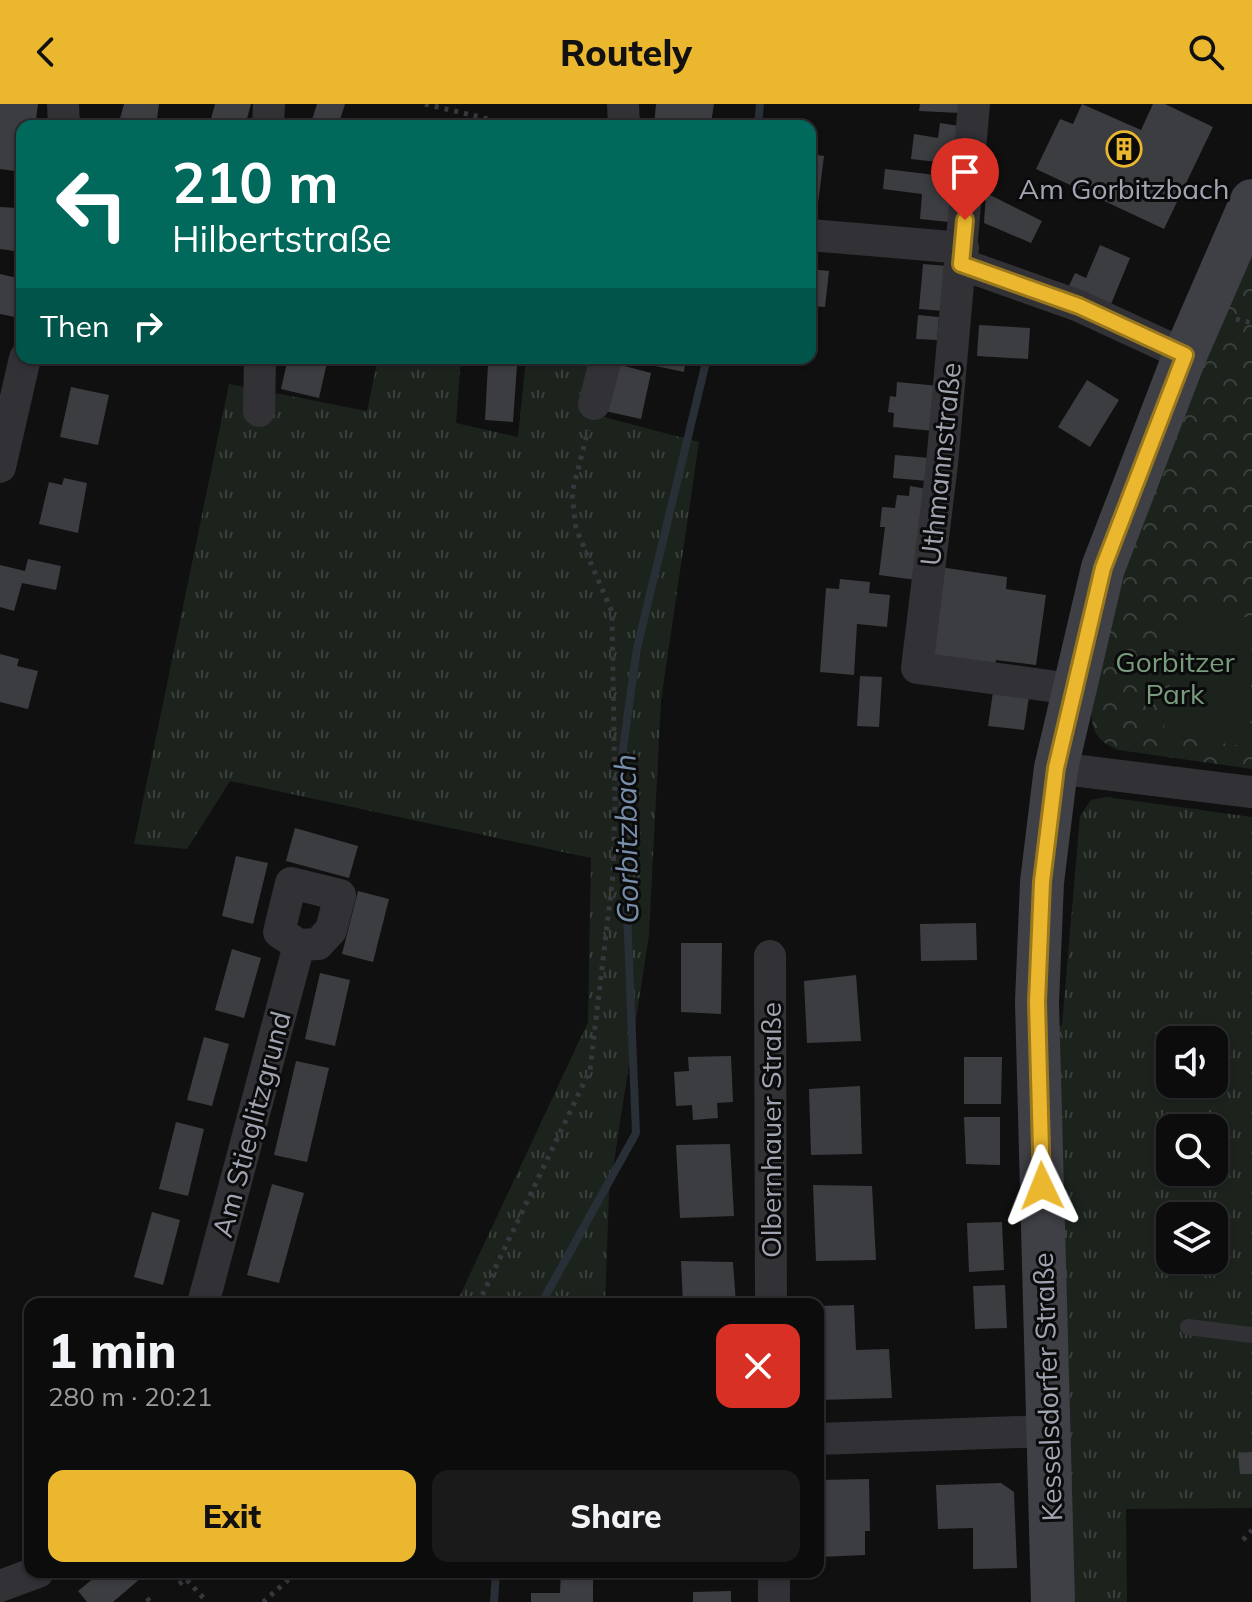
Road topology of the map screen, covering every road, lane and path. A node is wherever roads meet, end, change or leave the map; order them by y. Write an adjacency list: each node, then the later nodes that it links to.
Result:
1 (425, 104): 3 (path)
2 (974, 104): 6 (street, Uthmannstraße)
3 (493, 120)
4 (1252, 201): 7 (main road, Kesselsdorfer Straße)
5 (816, 236): 6 (street)
6 (962, 256): 7 (street); 14 (street, Uthmannstraße)
7 (1185, 355): 14 (main road, Kesselsdorfer Straße)
8 (24, 364): 13 (street)
9 (260, 364): 12 (street)
10 (604, 364): 11 (street)
11 (594, 404): 20 (path)
12 (259, 411)
13 (0, 467)
14 (1072, 689): 15 (main road, Kesselsdorfer Straße)
15 (1056, 768): 16 (street); 24 (main road, Kesselsdorfer Straße)
16 (1252, 792)
17 (299, 945): 19 (street, Am Stieglitzgrund)
18 (770, 956): 21 (street, Olbernhauer Straße)
19 (205, 1298)
20 (481, 1298)
21 (771, 1298)
22 (1188, 1327): 23 (lane)
23 (1252, 1335)
24 (1049, 1431): 25 (street); 38 (main road, Kesselsdorfer Straße)
25 (824, 1439)
26 (1252, 1530): 27 (path)
27 (1243, 1540)
28 (24, 1577): 34 (street)
29 (286, 1578): 32 (path)
30 (290, 1578): 32 (path)
31 (774, 1578): 37 (street)
32 (288, 1580): 36 (path)
33 (179, 1584): 35 (path)
34 (0, 1586)
35 (207, 1602)
36 (263, 1602)
37 (774, 1602)
38 (1053, 1602)

